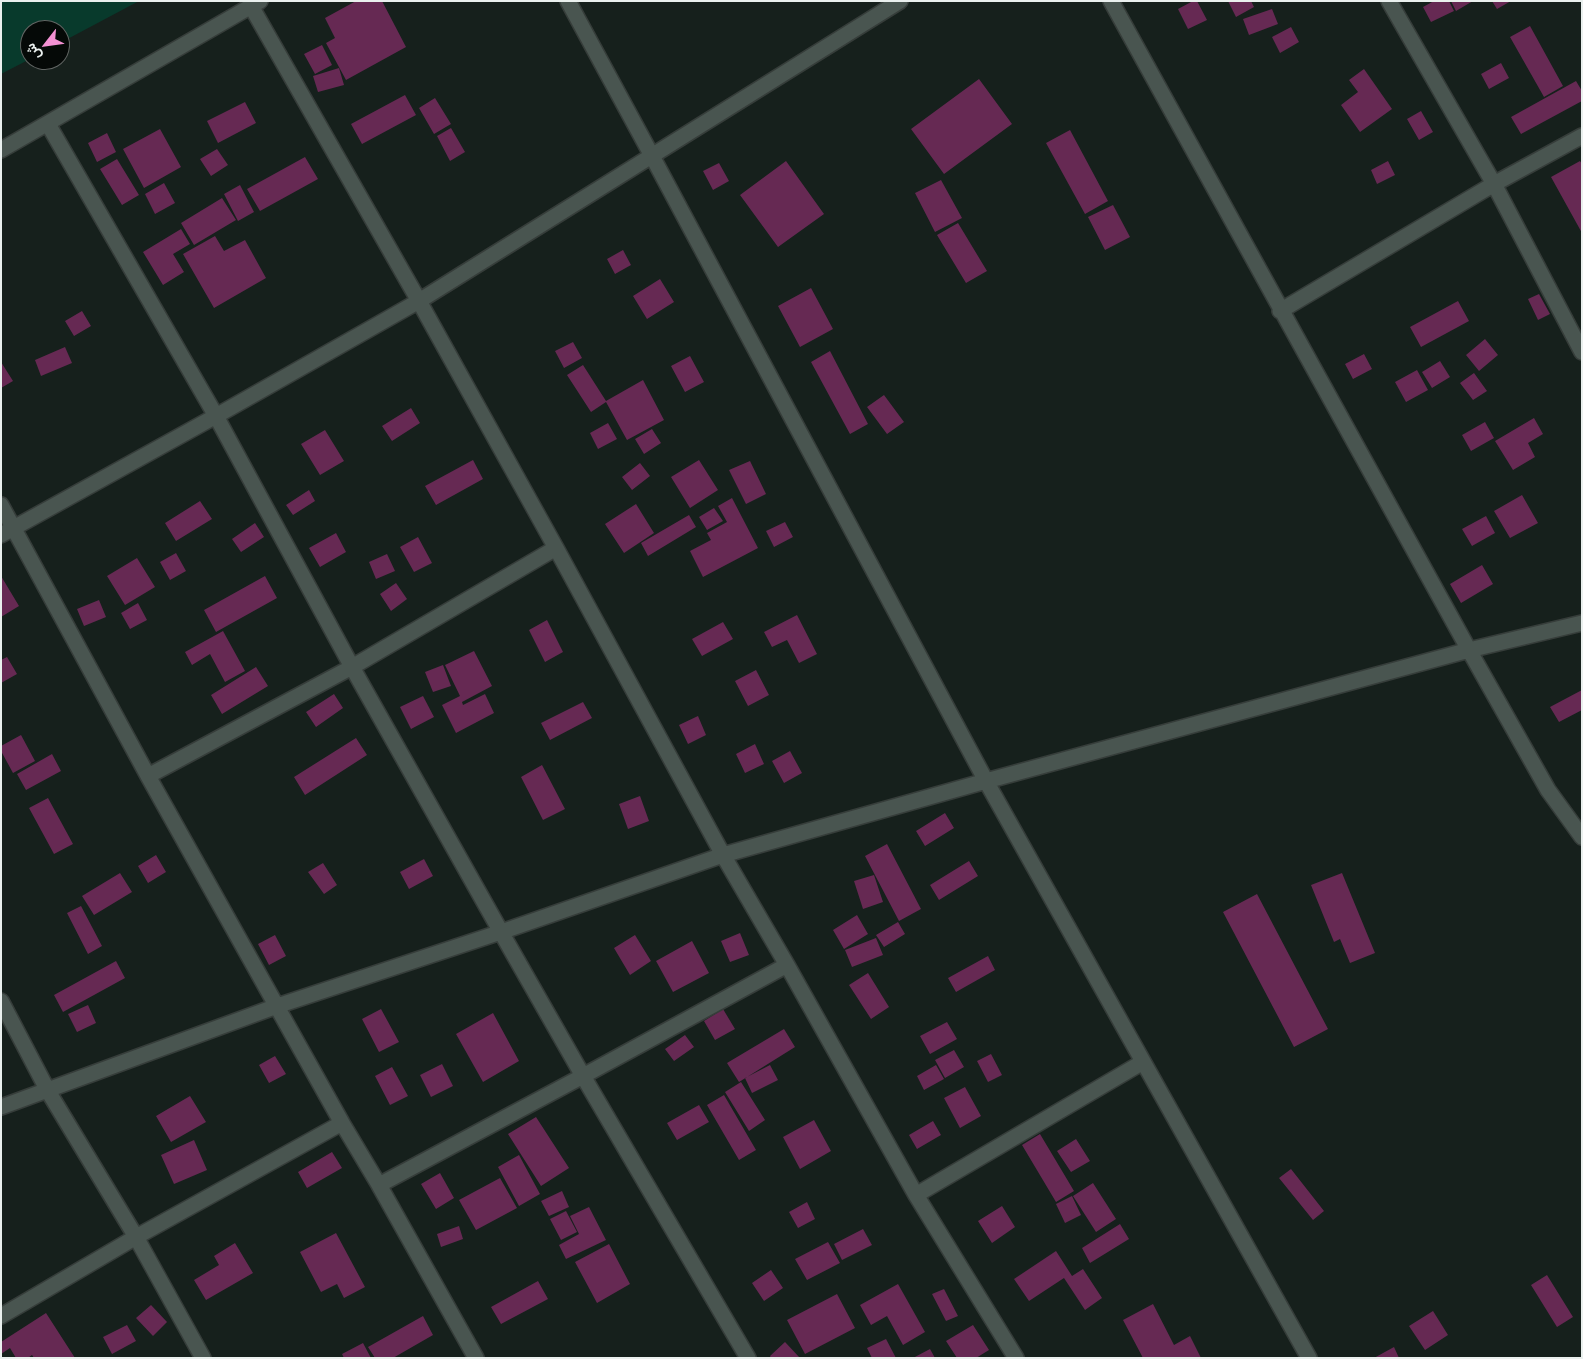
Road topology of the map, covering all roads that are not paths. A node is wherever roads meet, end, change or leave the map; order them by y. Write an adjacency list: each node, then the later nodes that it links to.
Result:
1 (568, 1): 9 (street)
2 (900, 1): 9 (street)
3 (1111, 1): 12 (street)
4 (1389, 1): 10 (street)
5 (256, 4): 6 (street); 11 (street)
6 (48, 124): 8 (street); 14 (street)
7 (1582, 136): 10 (street)
8 (1, 150)
9 (652, 156): 11 (street); 22 (street)
10 (1494, 184): 12 (street); 13 (street)
11 (419, 301): 14 (street); 17 (street)
12 (1280, 310): 19 (street)
13 (1582, 352)
14 (216, 416): 16 (street); 20 (street)
15 (1, 505): 16 (street)
16 (8, 531): 21 (street)
17 (556, 548): 20 (street); 24 (street)
18 (1582, 623): 19 (street)
19 (1469, 650): 22 (street); 23 (street)
20 (352, 667): 21 (street); 25 (street)
21 (148, 776): 28 (street)
22 (986, 781): 24 (street); 29 (street)
23 (1580, 832)
24 (723, 856): 25 (street); 26 (street)
25 (501, 932): 28 (street); 30 (street)
26 (787, 965): 30 (street); 35 (street)
27 (1, 1001): 31 (street)
28 (277, 1006): 31 (street); 33 (street)
29 (1143, 1062): 35 (street); 42 (street)
30 (583, 1076): 34 (street); 41 (street)
31 (48, 1091): 32 (street); 36 (street)
32 (1, 1107)
33 (342, 1123): 34 (street); 36 (street)
34 (379, 1185): 40 (street)
35 (916, 1194): 38 (street)
36 (136, 1237): 37 (street); 39 (street)
37 (1, 1316)
38 (1014, 1357)
39 (203, 1358)
40 (476, 1358)
41 (748, 1358)
42 (1309, 1358)

